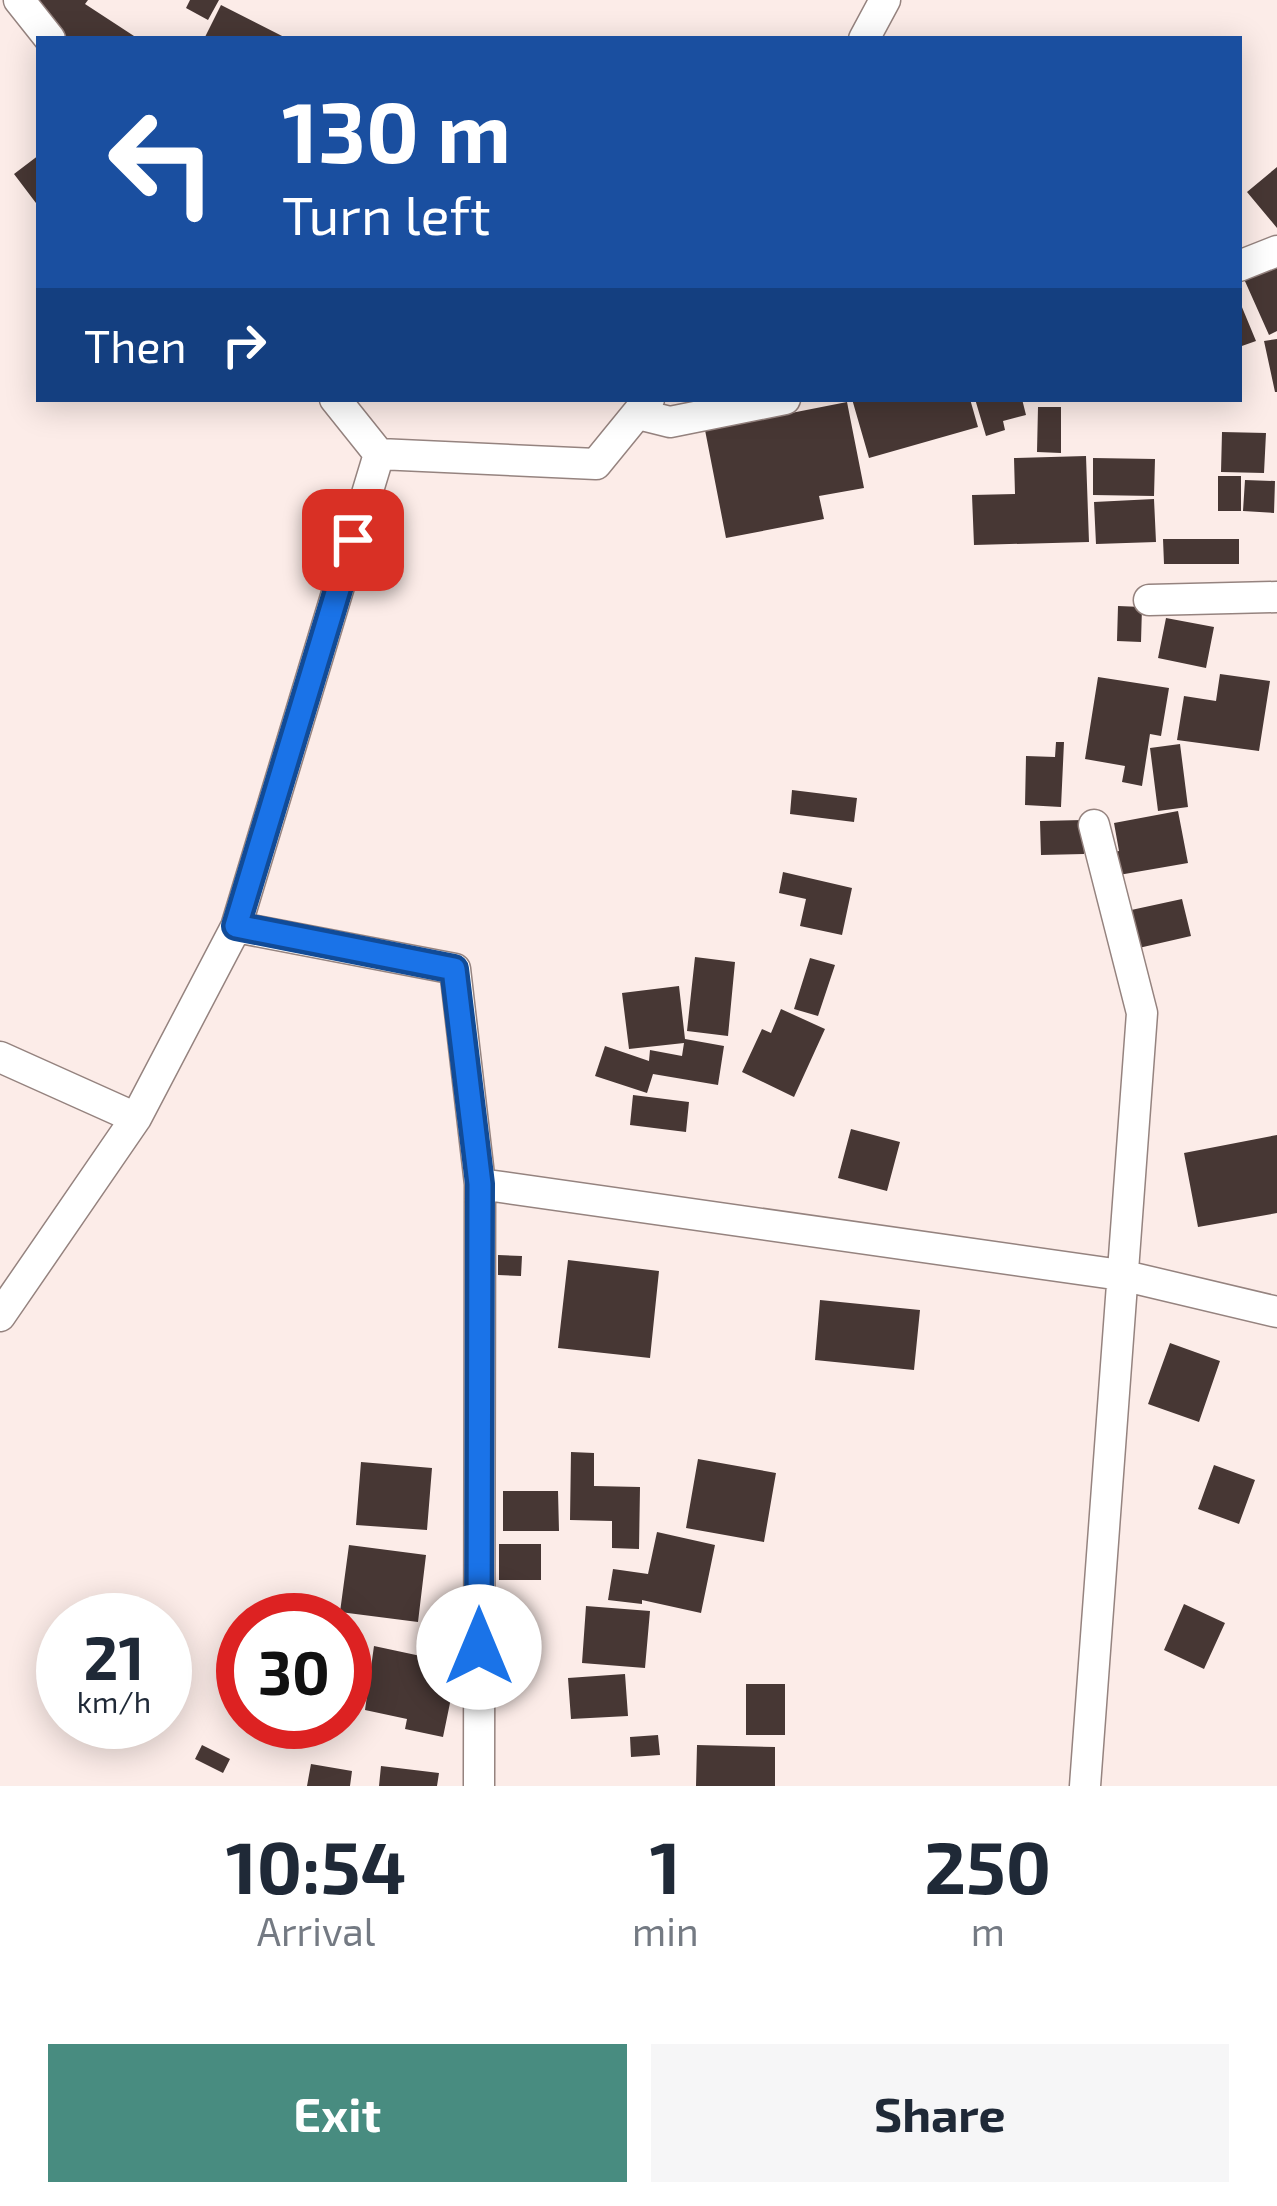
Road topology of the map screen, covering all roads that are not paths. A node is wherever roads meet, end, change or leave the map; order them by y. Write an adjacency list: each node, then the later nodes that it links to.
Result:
1 (19, 0): 3 (street)
2 (885, 0): 4 (street)
3 (48, 36)
4 (866, 36)
5 (1277, 251): 6 (street)
6 (1242, 265)
7 (337, 402): 10 (street)
8 (770, 402): 9 (street)
9 (644, 407): 10 (street)
10 (380, 454): 14 (street)
11 (1277, 597): 12 (street)
12 (1149, 600)
13 (1094, 825): 18 (street)
14 (236, 926): 16 (street); 17 (street)
15 (0, 1057): 16 (street)
16 (136, 1118): 20 (street)
17 (480, 1184): 18 (street); 21 (street)
18 (1121, 1275): 19 (street); 22 (street)
19 (1277, 1312)
20 (0, 1316)
21 (479, 1786)
22 (1085, 1786)

